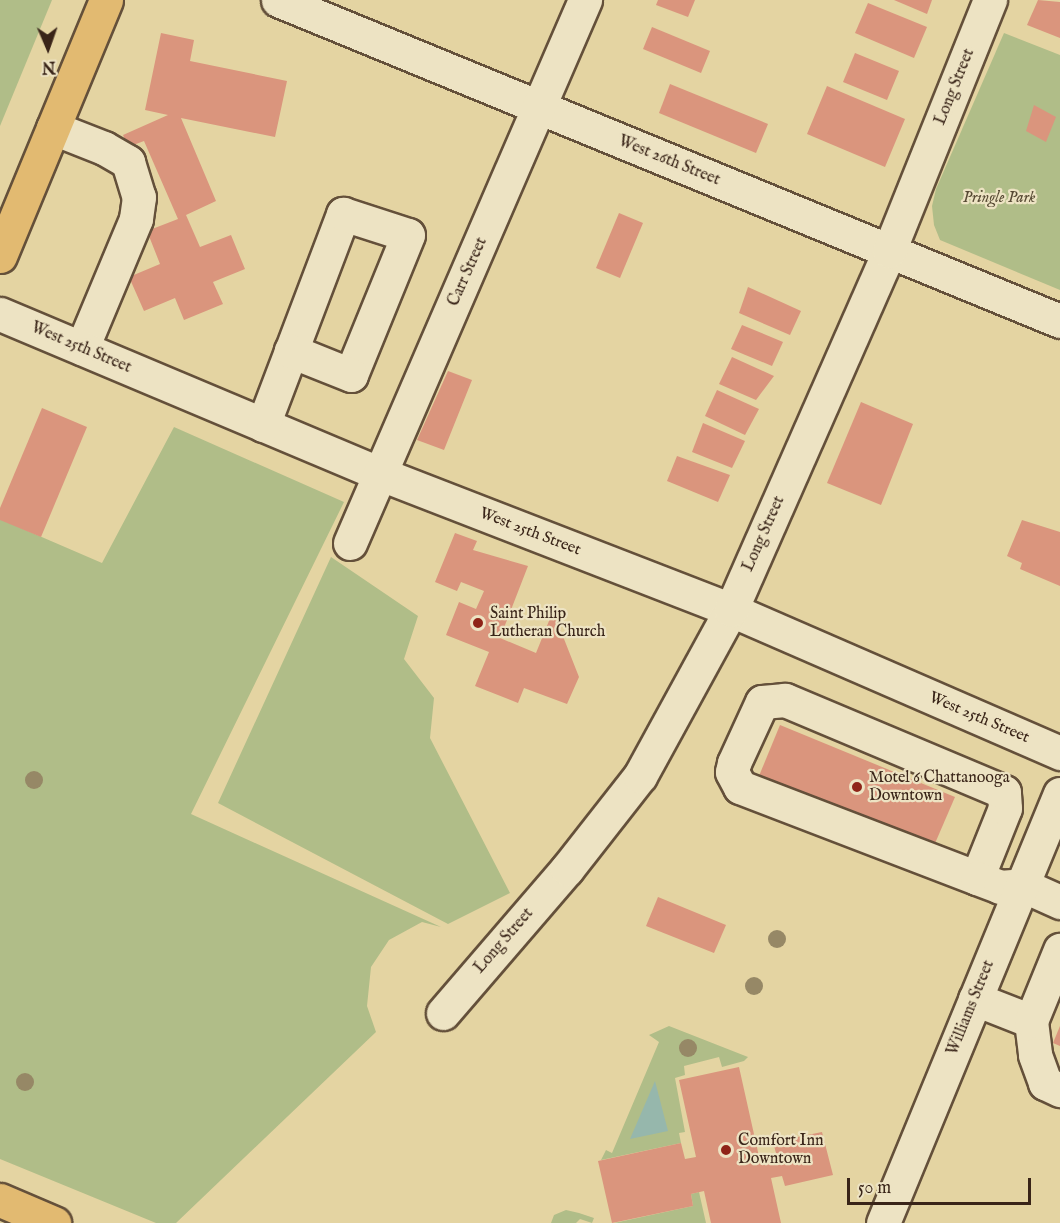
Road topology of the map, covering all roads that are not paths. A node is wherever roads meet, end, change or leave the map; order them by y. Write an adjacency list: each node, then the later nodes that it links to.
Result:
1 (106, 0): 6 (main road)
2 (278, 0): 5 (street, West 26th Street)
3 (585, 0): 5 (street, Carr Street)
4 (990, 0): 7 (street, Long Street)
5 (540, 108): 7 (street, West 26th Street); 14 (street, Carr Street)
6 (53, 128): 8 (main road); 11 (street)
7 (889, 251): 10 (street, West 26th Street); 16 (street, Long Street)
8 (0, 256)
9 (0, 314): 11 (street, West 25th Street)
10 (1060, 321)
11 (82, 348): 13 (street, West 25th Street)
12 (291, 351): 12 (street); 13 (street)
13 (263, 425): 14 (street, West 25th Street)
14 (381, 474): 15 (street, Carr Street); 16 (street, West 25th Street)
15 (350, 543)
16 (731, 610): 17 (street, West 25th Street); 24 (street, Long Street)
17 (1060, 753)
18 (1060, 794): 20 (street, Williams Street)
19 (977, 878): 19 (street); 20 (street)
20 (1022, 885): 21 (street); 23 (street, Williams Street)
21 (1060, 902)
22 (1060, 950): 25 (street)
23 (975, 999): 25 (street); 29 (street, Williams Street)
24 (442, 1012)
25 (1042, 1042): 26 (street)
26 (1060, 1090)
27 (0, 1200): 28 (main road)
28 (54, 1223)
29 (883, 1223)

